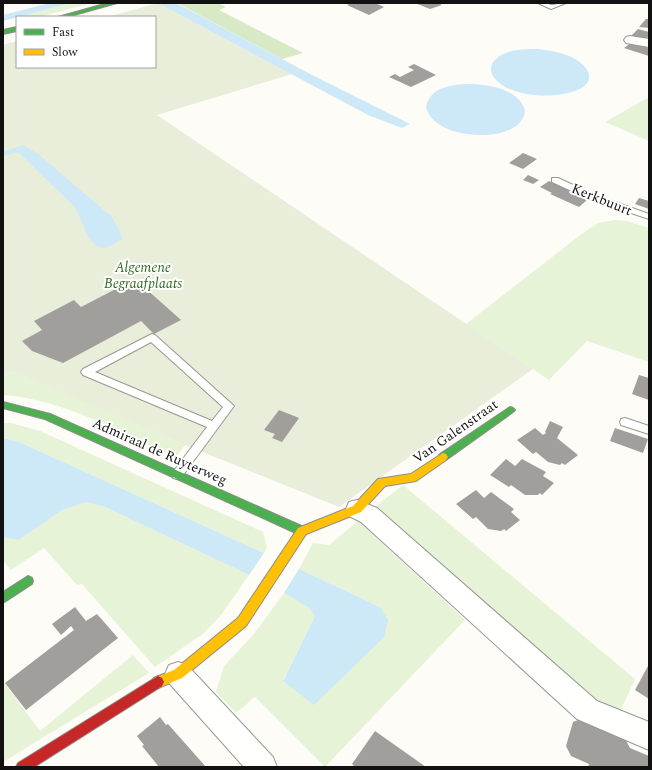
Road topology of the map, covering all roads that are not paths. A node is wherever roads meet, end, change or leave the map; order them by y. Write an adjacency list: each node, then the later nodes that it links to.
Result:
1 (114, 3): 4 (street)
2 (541, 3): 3 (lane)
3 (562, 3)
4 (65, 16)
5 (16, 29): 6 (street)
6 (3, 32)
7 (630, 40): 8 (street)
8 (649, 43)
9 (555, 180): 10 (lane, Kerkbuurt)
10 (649, 217)
11 (3, 405): 16 (street, Admiraal de Ruyterweg)
12 (510, 410): 17 (street, Van Galenstraat)
13 (625, 422): 15 (lane)
14 (214, 426): 14 (lane); 16 (lane)
15 (649, 430)
16 (177, 475): 18 (street, Admiraal de Ruyterweg)
17 (356, 509): 18 (street); 22 (street)
18 (302, 531): 21 (street)
19 (28, 581): 20 (street)
20 (3, 598)
21 (178, 674): 23 (street); 24 (street)
22 (649, 736)
23 (22, 767)
24 (263, 767)

